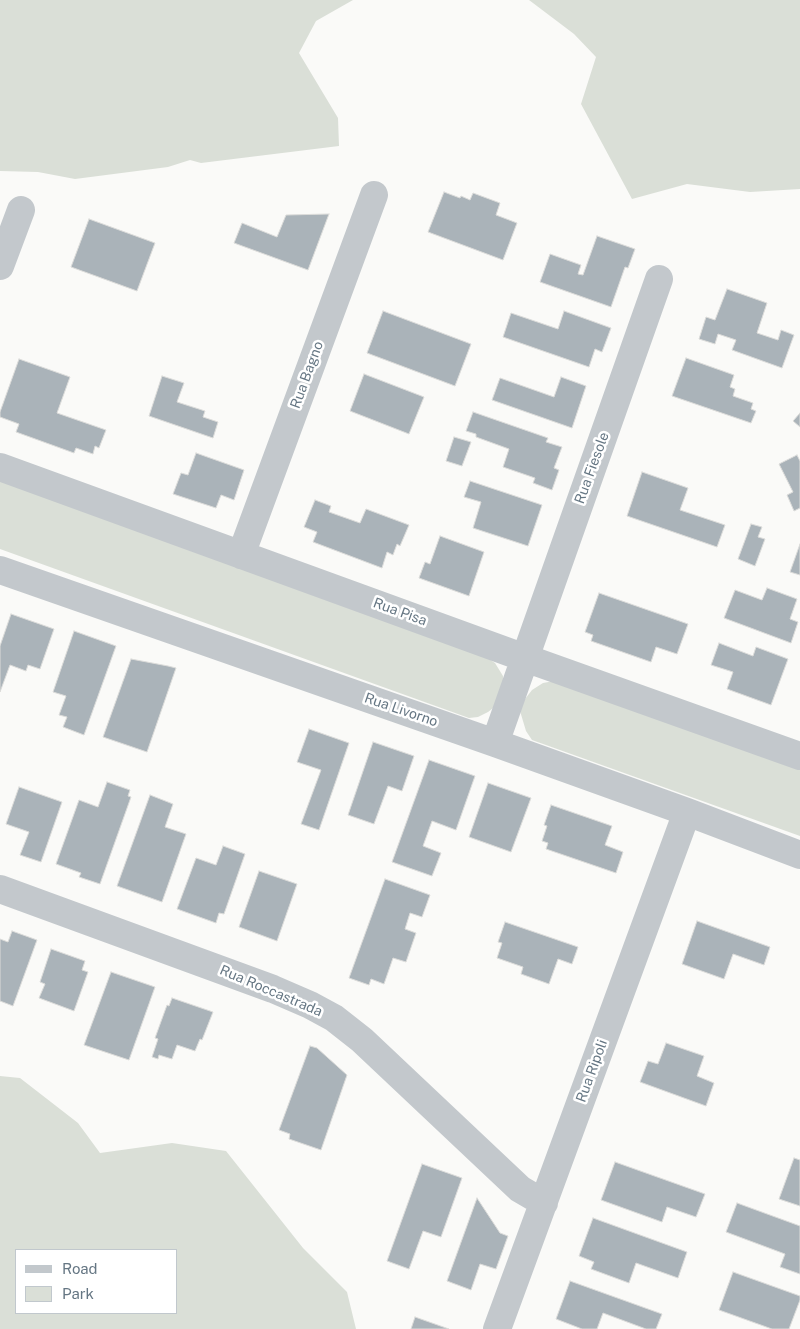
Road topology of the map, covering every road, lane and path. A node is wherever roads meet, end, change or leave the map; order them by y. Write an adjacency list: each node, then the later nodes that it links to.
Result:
1 (374, 195): 6 (street, Rua Bagno)
2 (21, 210): 3 (street)
3 (0, 266)
4 (659, 279): 8 (street, Rua Fiesole)
5 (0, 467): 6 (street, Rua Pisa)
6 (241, 555): 8 (street, Rua Pisa)
7 (0, 570): 9 (street, Rua Livorno)
8 (525, 658): 9 (street, Rua Fiesole); 10 (street, Rua Pisa)
9 (495, 743): 11 (street, Rua Livorno)
10 (800, 756)
11 (687, 812): 12 (street, Rua Livorno); 14 (street, Rua Ripoli)
12 (800, 856)
13 (0, 889): 14 (street, Rua Roccastrada)
14 (544, 1203): 15 (street, Rua Ripoli)
15 (497, 1329)

